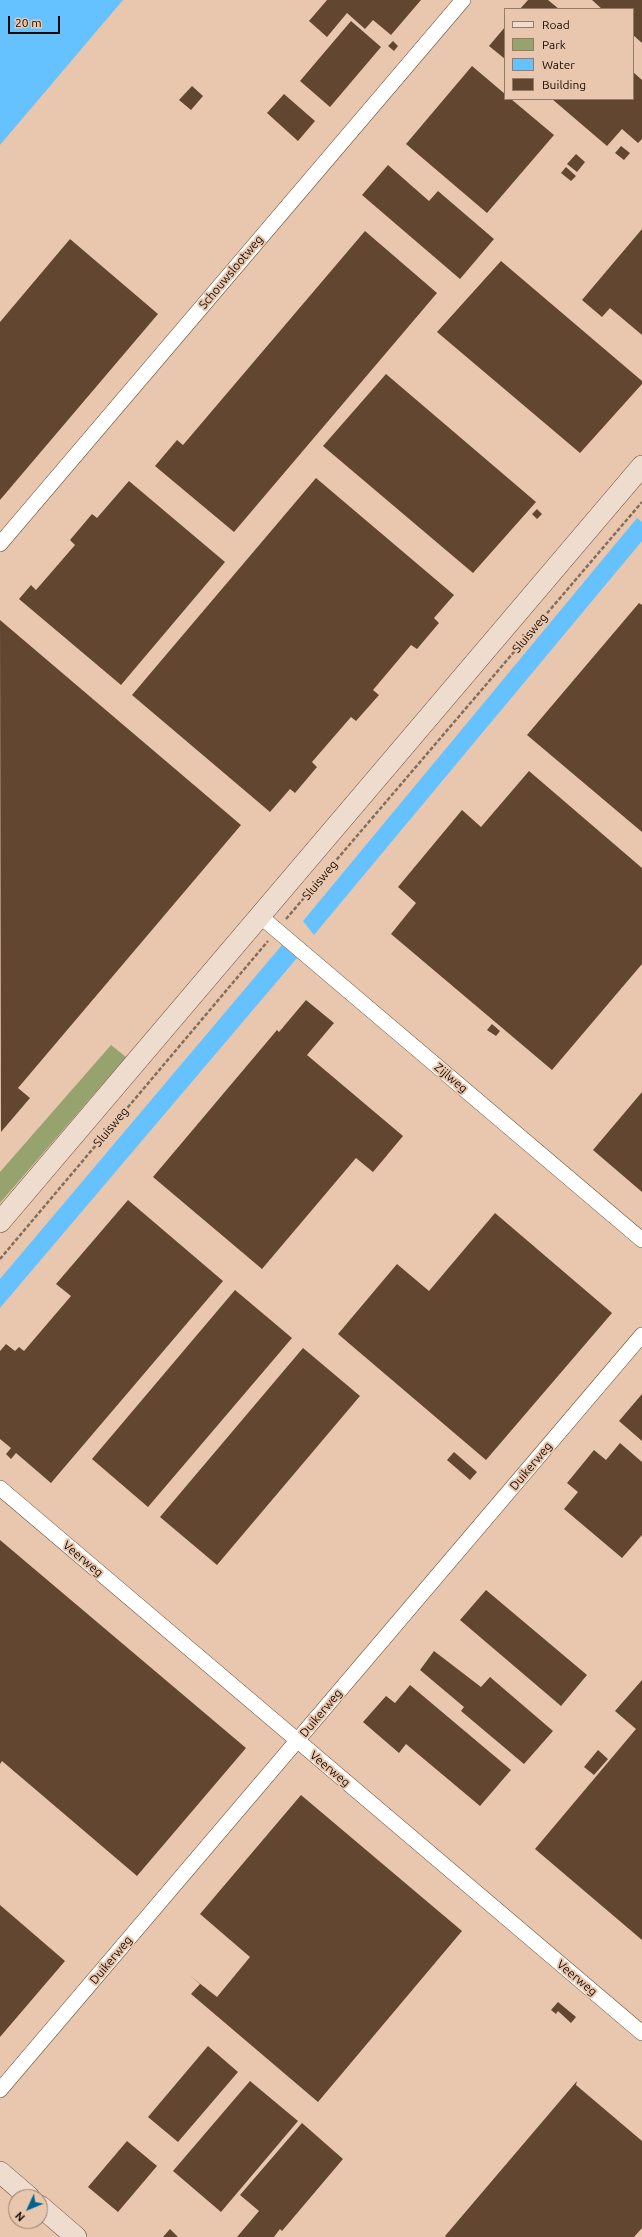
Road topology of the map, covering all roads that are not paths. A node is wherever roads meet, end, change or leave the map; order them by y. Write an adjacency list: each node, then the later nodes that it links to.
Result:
1 (463, 0): 3 (street, Schouwslootweg)
2 (639, 474): 4 (street, Sluisweg)
3 (0, 544)
4 (260, 916): 5 (street, Sluisweg); 6 (street, Zijlweg)
5 (0, 1222)
6 (642, 1240)
7 (642, 1335): 9 (street, Duikerweg)
8 (0, 1488): 9 (street, Veerweg)
9 (297, 1741): 10 (street, Veerweg); 11 (street, Duikerweg)
10 (642, 2033)
11 (0, 2090)
12 (0, 2172): 13 (street)
13 (20, 2189)
14 (48, 2213): 15 (street)
15 (76, 2237)

